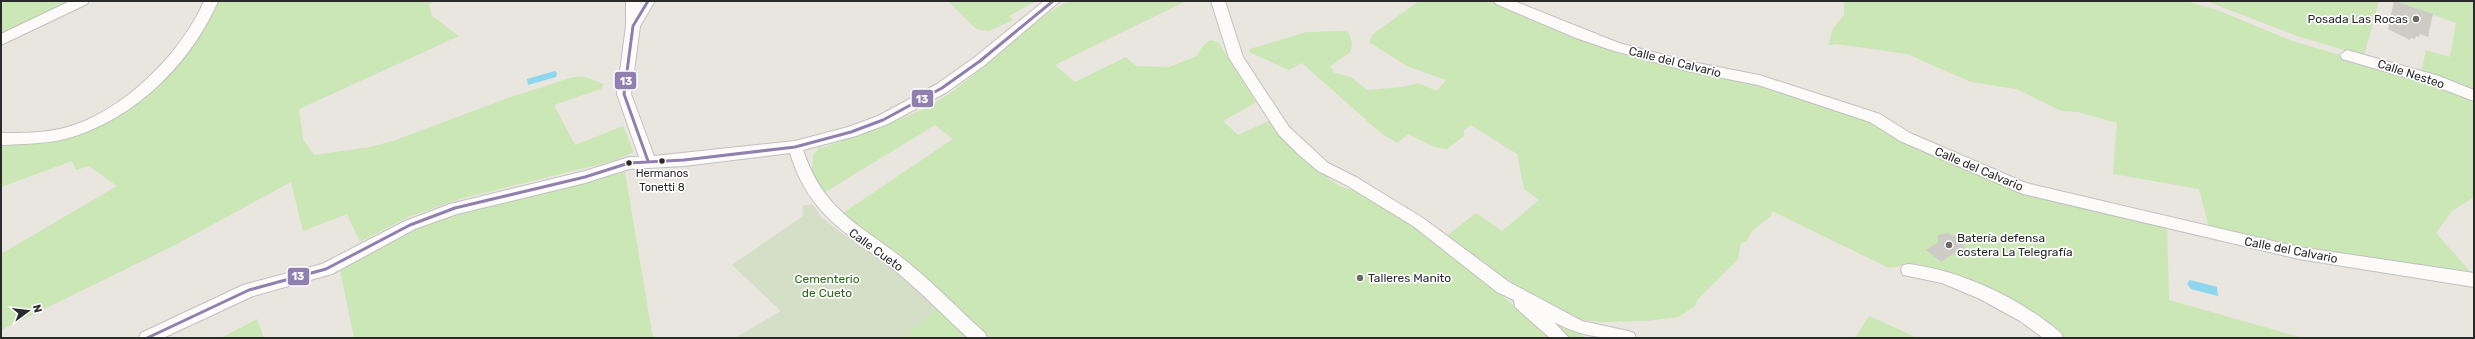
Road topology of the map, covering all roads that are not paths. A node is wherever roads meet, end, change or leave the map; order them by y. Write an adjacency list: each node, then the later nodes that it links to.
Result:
1 (82, 1): 9 (street)
2 (211, 1): 12 (street)
3 (632, 1): 8 (street)
4 (648, 1): 8 (street)
5 (1053, 1): 13 (street)
6 (1218, 1): 17 (street)
7 (1501, 1): 16 (street, Calle del Calvario)
8 (633, 26): 14 (street)
9 (1, 40)
10 (2347, 54): 11 (street, Calle Nesteo)
11 (2474, 96)
12 (1, 139)
13 (795, 147): 14 (street); 19 (street, Calle Cueto)
14 (648, 161): 18 (street)
15 (1909, 270): 22 (street)
16 (2474, 280)
17 (1503, 287): 20 (street); 21 (street)
18 (147, 338)
19 (979, 338)
20 (1561, 338)
21 (1628, 338)
22 (2055, 338)

